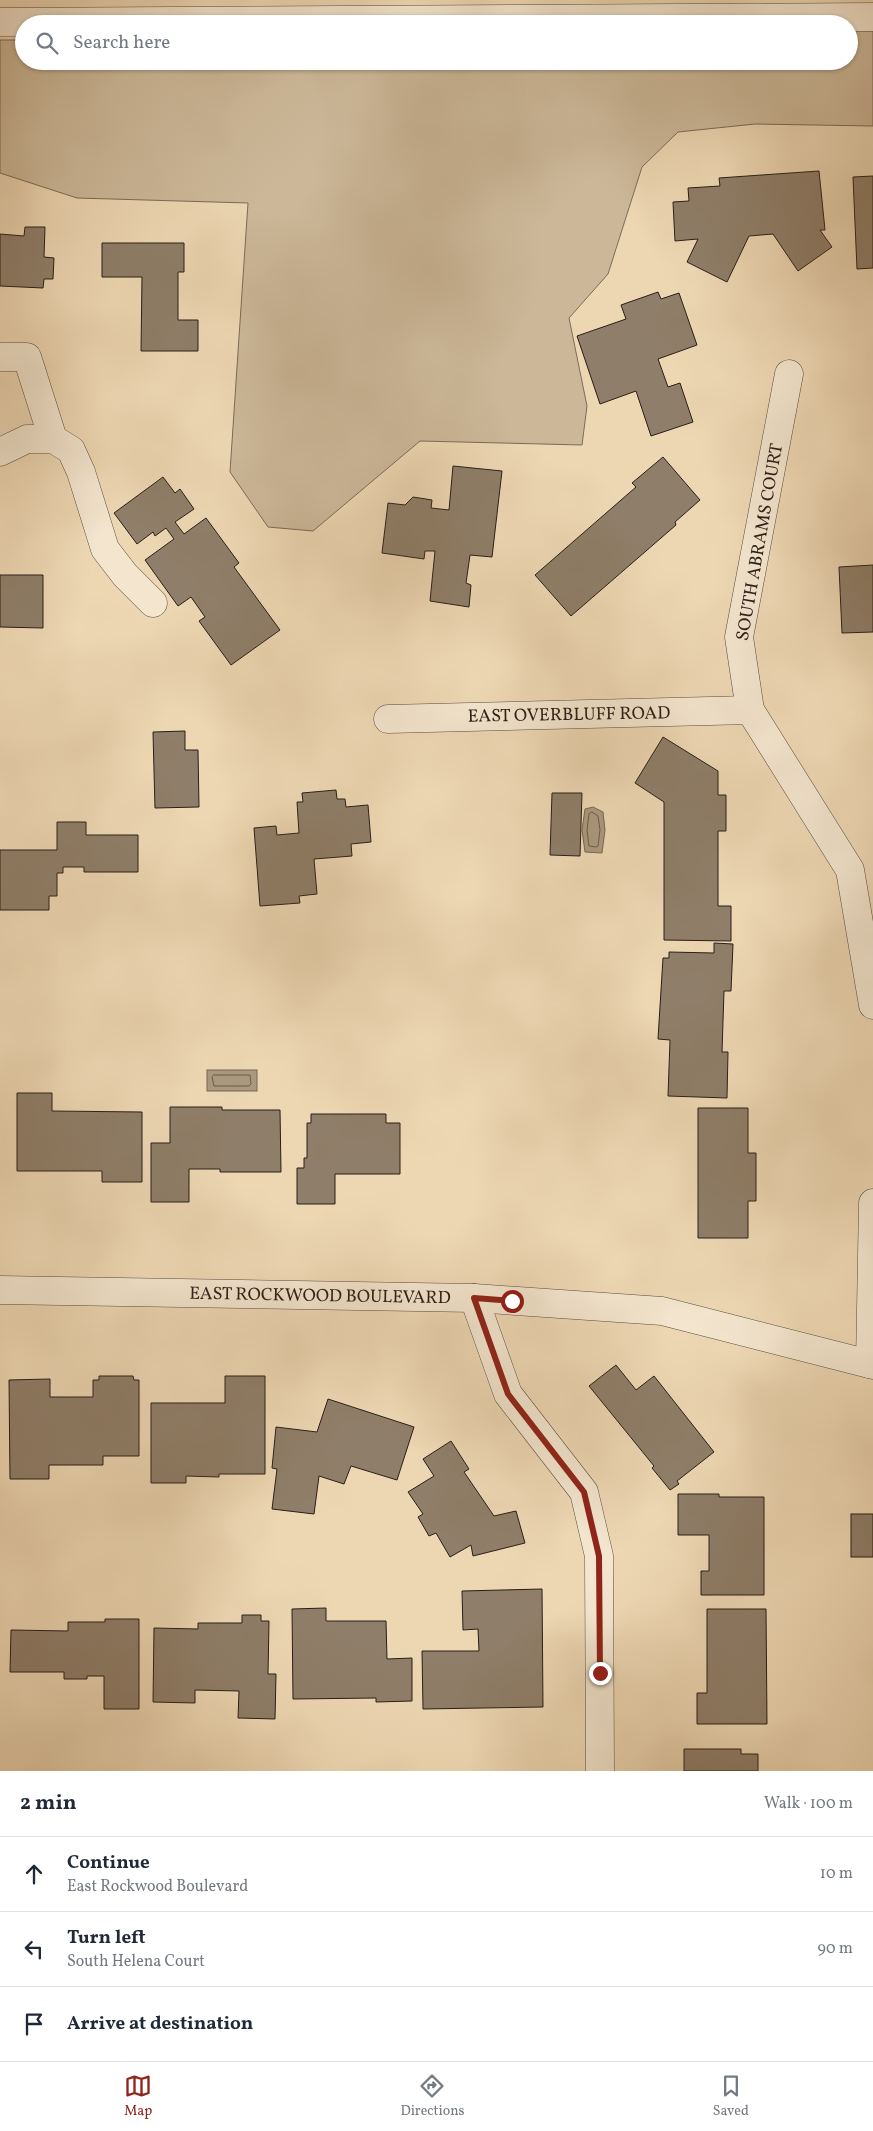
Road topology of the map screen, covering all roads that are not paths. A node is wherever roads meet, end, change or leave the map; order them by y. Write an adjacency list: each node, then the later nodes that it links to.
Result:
1 (66, 11): 2 (street); 3 (street)
2 (42, 15)
3 (527, 15)
4 (858, 18): 5 (street)
5 (873, 18)
6 (15, 20): 7 (street)
7 (0, 22)
8 (13, 357): 10 (street)
9 (789, 374): 13 (street, SOUTH ABRAMS COURT)
10 (53, 439): 11 (street); 12 (street)
11 (0, 452)
12 (153, 603)
13 (750, 710): 14 (street, EAST OVERBLUFF ROAD); 15 (street)
14 (388, 719)
15 (873, 1005)
16 (873, 1203): 19 (street)
17 (0, 1290): 18 (street, EAST ROCKWOOD BOULEVARD)
18 (474, 1298): 19 (street, EAST ROCKWOOD BOULEVARD); 20 (street)
19 (871, 1365)
20 (600, 1771)

